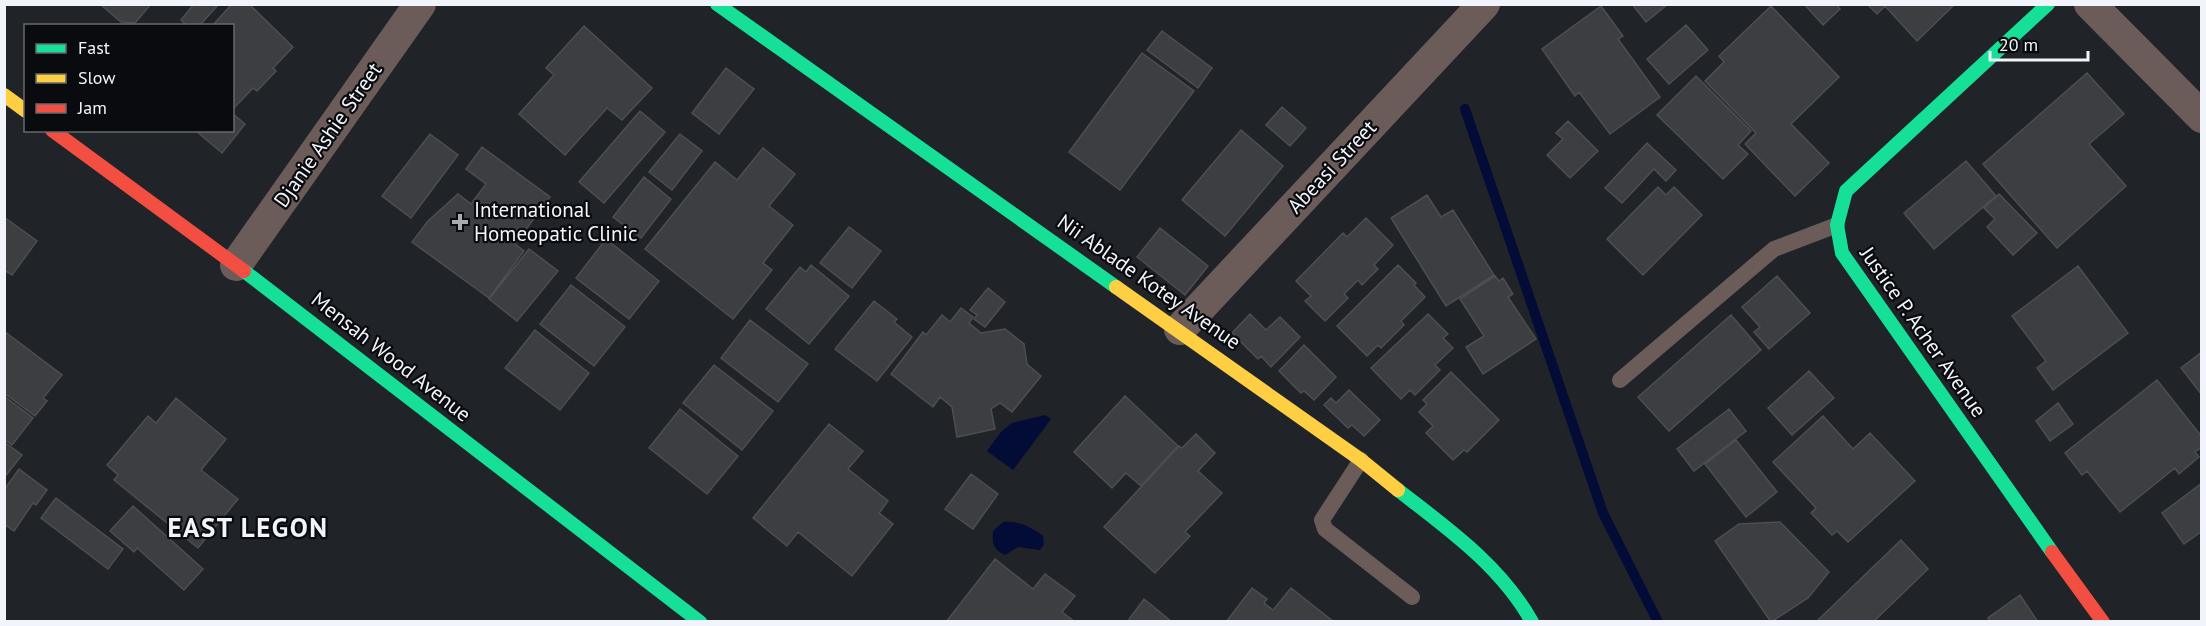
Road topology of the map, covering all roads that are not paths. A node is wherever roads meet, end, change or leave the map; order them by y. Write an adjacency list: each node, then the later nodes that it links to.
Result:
1 (420, 4): 11 (street, Djanie Ashie Street)
2 (717, 4): 12 (street, Nii Ablade Kotey Avenue)
3 (1484, 4): 12 (street, Abeasi Street)
4 (2048, 4): 10 (street, Justice P. Acher Avenue)
5 (2090, 4): 8 (street)
6 (4, 95): 7 (street)
7 (24, 110)
8 (2202, 117)
9 (55, 132): 11 (street, Mensah Wood Avenue)
10 (1837, 225): 13 (lane); 18 (street, Justice P. Acher Avenue)
11 (236, 265): 16 (street, Mensah Wood Avenue)
12 (1180, 329): 14 (street, Nii Ablade Kotey Avenue)
13 (1620, 380)
14 (1361, 460): 15 (lane); 17 (street, Nii Ablade Kotey Avenue)
15 (1412, 597)
16 (700, 621)
17 (1532, 621)
18 (2103, 621)

